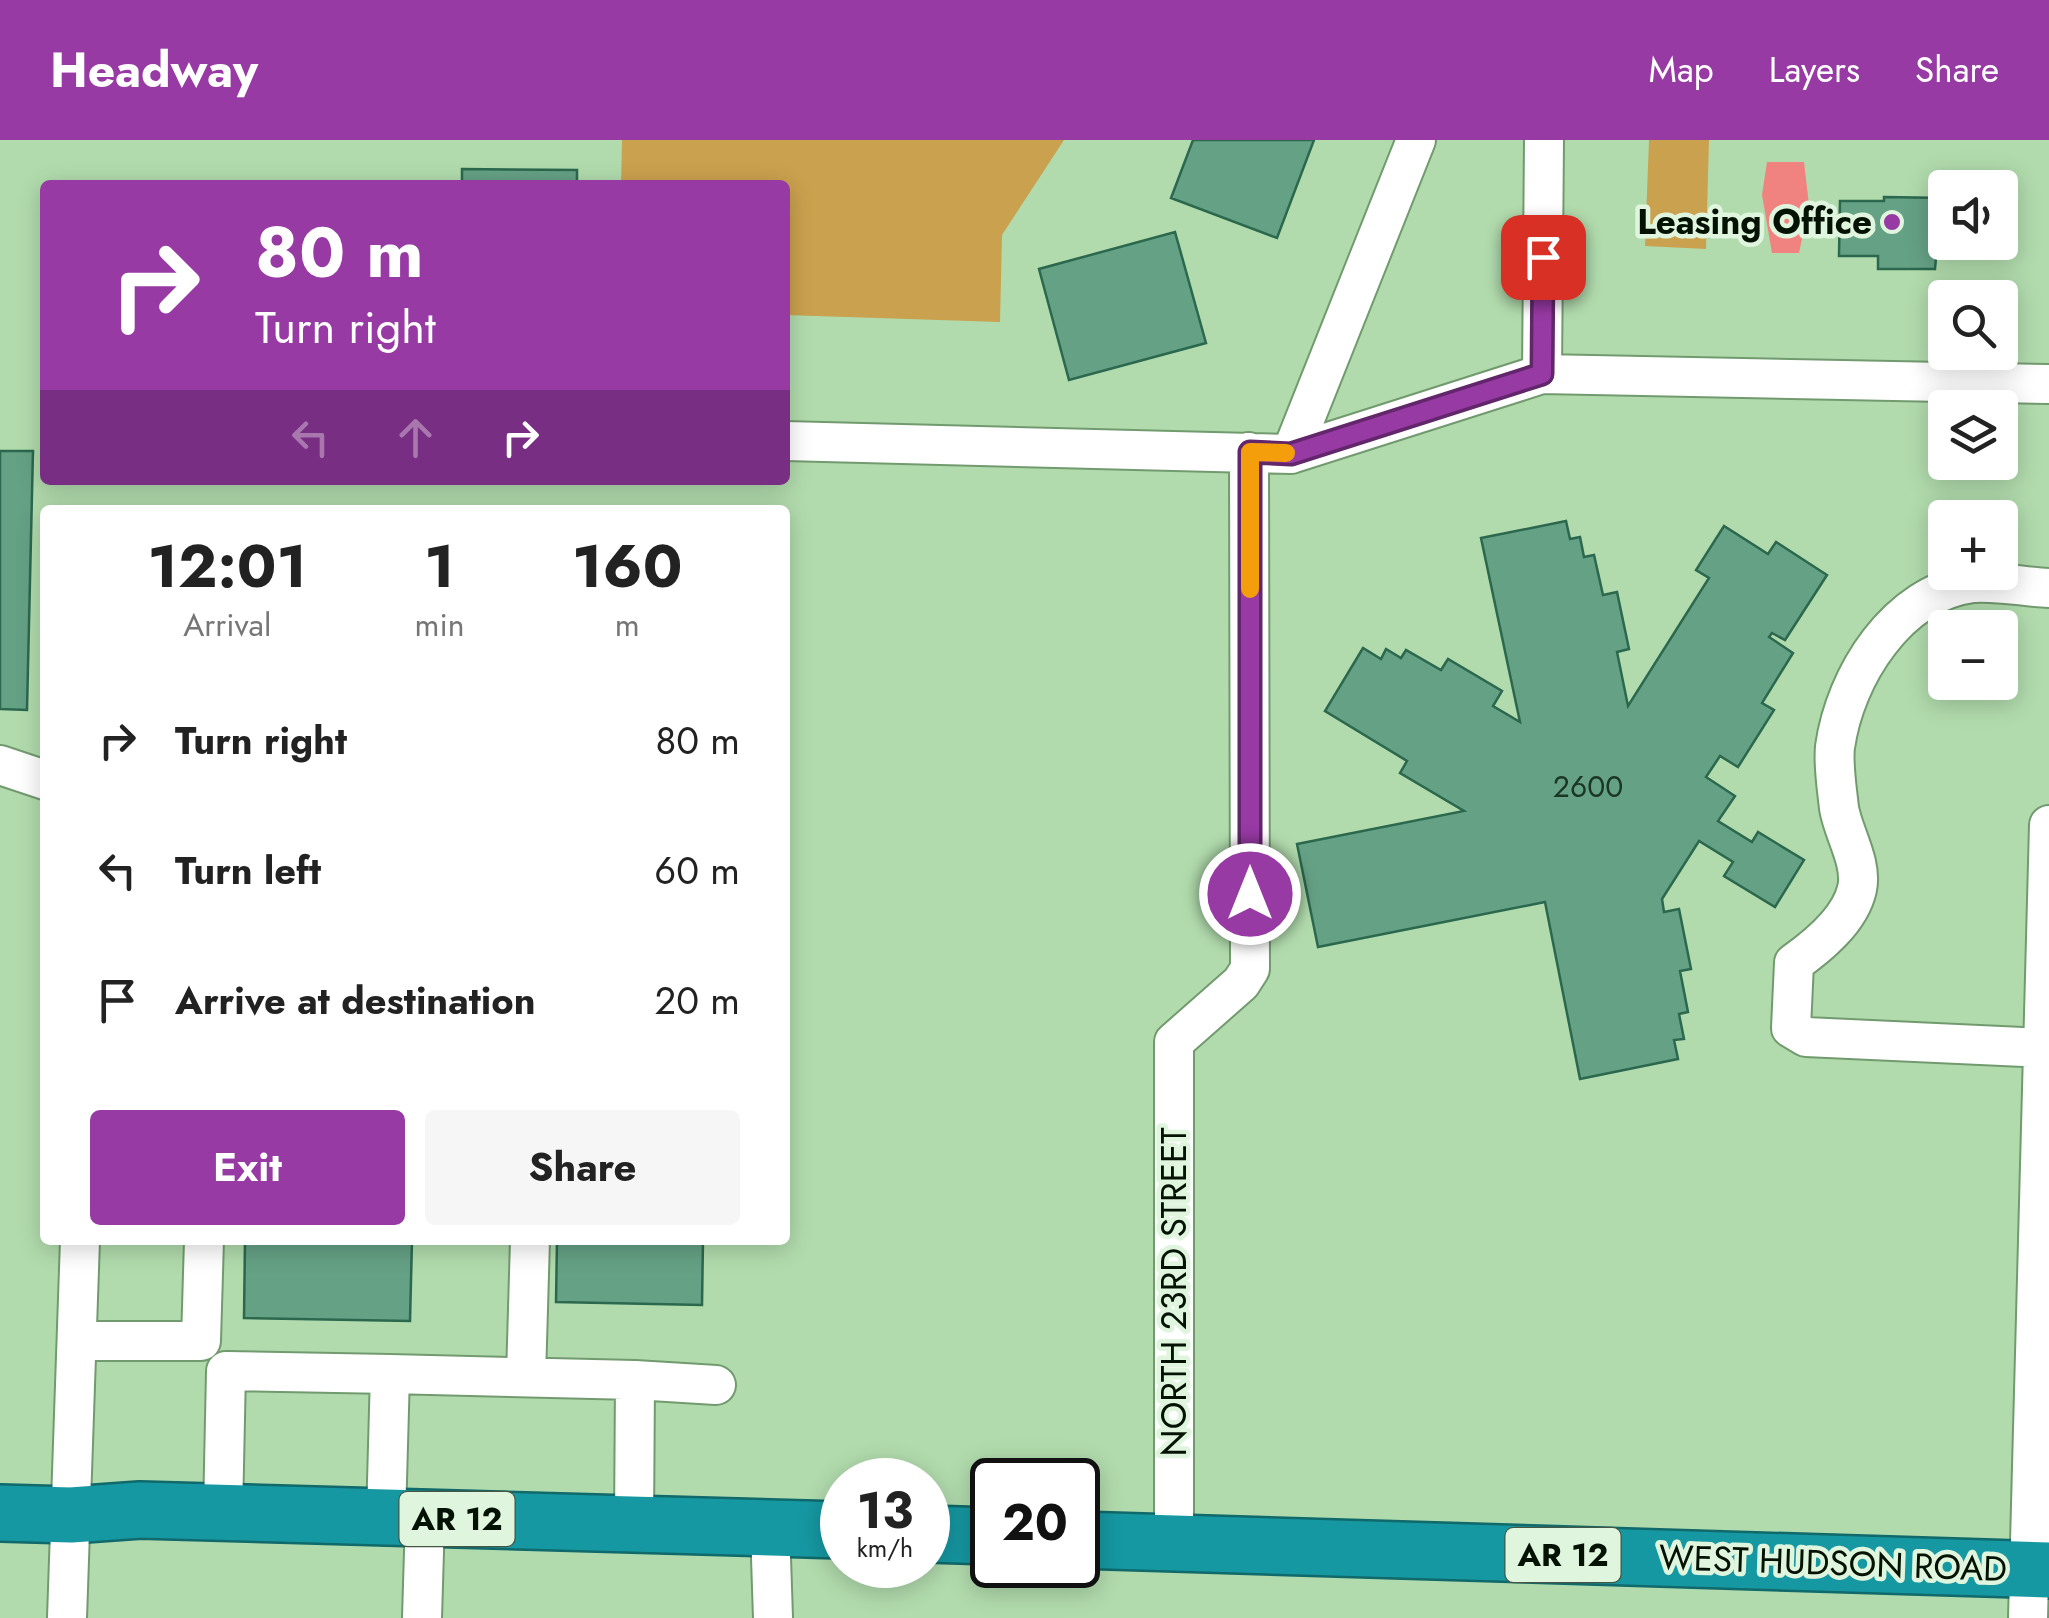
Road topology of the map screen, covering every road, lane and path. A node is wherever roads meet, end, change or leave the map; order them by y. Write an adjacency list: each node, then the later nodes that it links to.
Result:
1 (1416, 140): 7 (street)
2 (1544, 140): 3 (street)
3 (1542, 374): 4 (street); 7 (street)
4 (2049, 384)
5 (790, 441): 6 (street)
6 (1250, 452): 7 (street); 31 (street, NORTH 23RD STREET)
7 (1291, 454)
8 (2049, 588): 12 (street)
9 (0, 765): 10 (street)
10 (40, 778)
11 (2049, 825): 12 (street)
12 (2045, 1024): 32 (street)
13 (80, 1245): 16 (street)
14 (204, 1245): 17 (street)
15 (530, 1245): 20 (street)
16 (77, 1341): 17 (street); 25 (street)
17 (201, 1341): 18 (street)
18 (226, 1371): 19 (street); 24 (street)
19 (390, 1374): 20 (street); 26 (street)
20 (526, 1377): 21 (street)
21 (635, 1380): 22 (street); 27 (street)
22 (716, 1385)
23 (0, 1513): 25 (highway, AR 12)
24 (223, 1513): 25 (highway, AR 12); 26 (highway, AR 12)
25 (70, 1514): 33 (street)
26 (405, 1518): 27 (highway, AR 12); 34 (street)
27 (634, 1524): 28 (highway, AR 12)
28 (770, 1528): 29 (highway, AR 12); 35 (street)
29 (820, 1529)
30 (1100, 1541): 31 (highway, WEST HUDSON ROAD / AR 12)
31 (1174, 1543): 32 (highway, WEST HUDSON ROAD / AR 12)
32 (2036, 1586)
33 (66, 1618)
34 (422, 1618)
35 (773, 1618)

